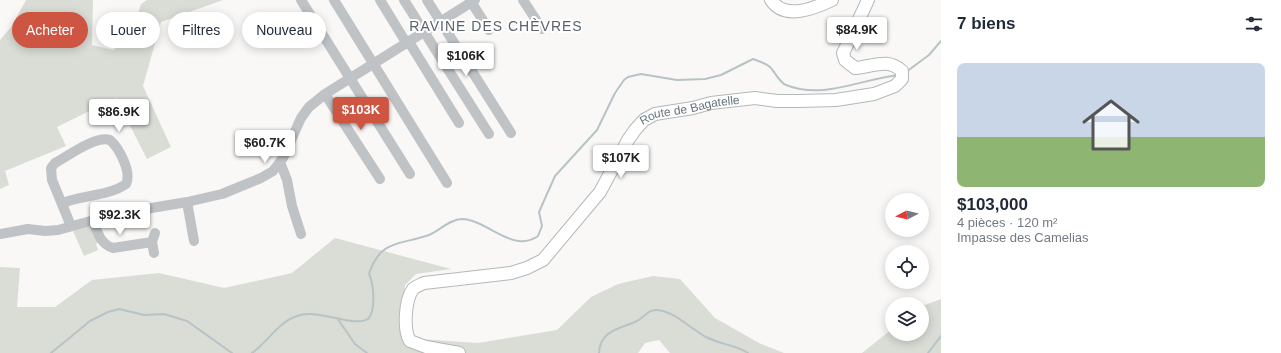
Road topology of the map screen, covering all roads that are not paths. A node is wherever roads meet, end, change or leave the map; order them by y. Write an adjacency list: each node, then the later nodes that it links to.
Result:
1 (301, 0): 17 (street)
2 (334, 0): 16 (street)
3 (380, 0): 15 (street)
4 (404, 0): 14 (street)
5 (427, 0): 11 (street)
6 (523, 0): 13 (street)
7 (771, 0): 8 (main road)
8 (832, 0)
9 (868, 0): 34 (main road, Route de Bagatelle)
10 (472, 1): 11 (street); 12 (street)
11 (441, 22): 14 (street); 20 (street)
12 (489, 30)
13 (542, 30)
14 (425, 32): 15 (street); 21 (street)
15 (408, 43): 16 (street); 19 (street)
16 (374, 63): 17 (street); 25 (street)
17 (351, 78): 18 (street); 23 (street)
18 (325, 94): 22 (street); 24 (street)
19 (459, 123)
20 (511, 133)
21 (489, 134)
22 (280, 162): 26 (street); 31 (street)
23 (410, 174)
24 (380, 179)
25 (447, 183)
26 (187, 202): 28 (street); 32 (street)
27 (63, 203): 27 (street); 29 (street)
28 (93, 220): 29 (street); 33 (street)
29 (71, 226): 30 (street)
30 (0, 234)
31 (302, 234)
32 (194, 241)
33 (154, 253)
34 (459, 353)

